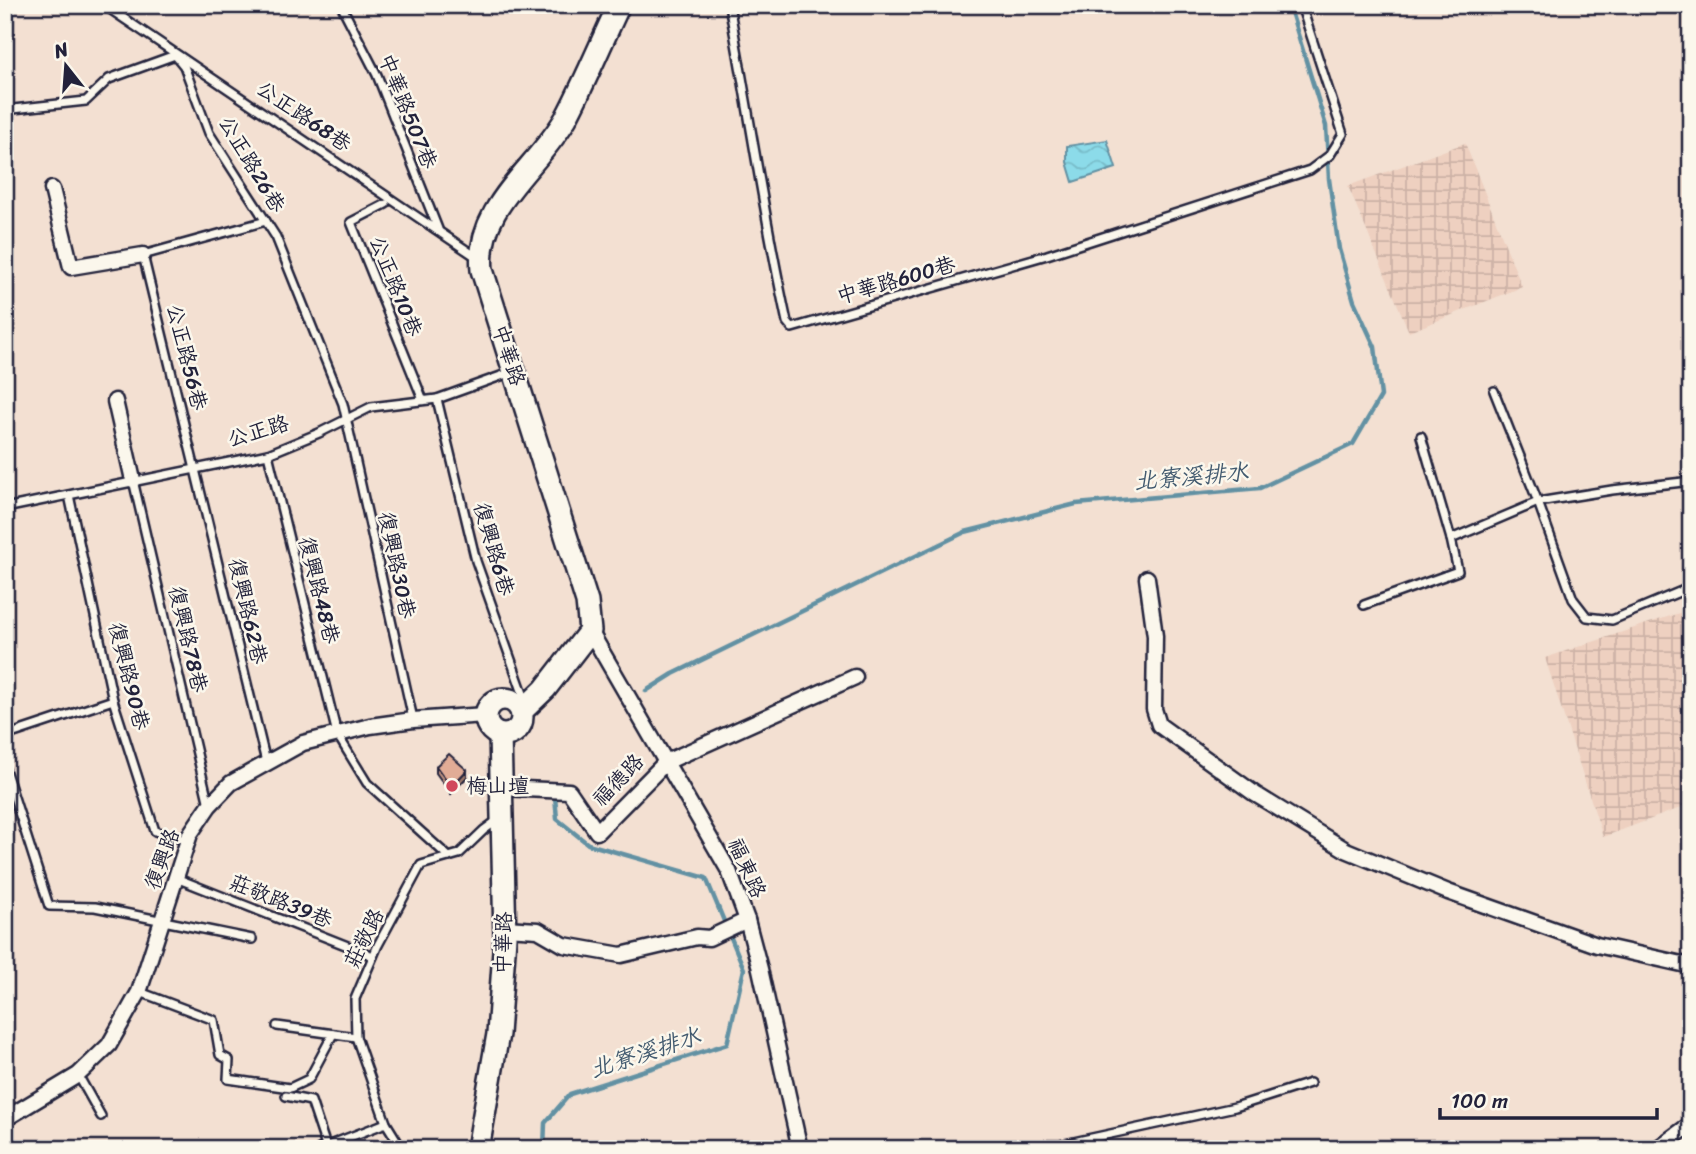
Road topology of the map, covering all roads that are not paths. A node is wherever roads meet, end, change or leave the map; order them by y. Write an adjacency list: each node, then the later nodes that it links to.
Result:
1 (104, 5): 6 (lane, 公正路68巷)
2 (341, 5): 11 (lane, 中華路507巷)
3 (619, 5): 13 (street, 中華路)
4 (729, 5): 5 (lane, 中華路600巷)
5 (1301, 5)
6 (175, 55): 7 (lane); 10 (lane, 公正路26巷); 11 (lane, 公正路68巷)
7 (13, 109)
8 (52, 189): 12 (street)
9 (386, 204): 17 (lane, 公正路10巷)
10 (266, 221): 12 (lane); 19 (lane, 公正路26巷)
11 (438, 231): 13 (lane, 公正路68巷)
12 (143, 255): 22 (lane, 公正路56巷)
13 (481, 260): 14 (street, 中華路)
14 (514, 371): 16 (lane, 公正路); 32 (street, 中華路)
15 (1494, 391): 26 (lane)
16 (437, 399): 17 (lane, 公正路); 35 (lane, 復興路6巷)
17 (423, 400): 19 (lane, 公正路)
18 (115, 401): 23 (street)
19 (347, 418): 21 (lane, 公正路); 37 (lane, 復興路30巷)
20 (1421, 436): 28 (lane)
21 (268, 454): 22 (lane, 公正路); 38 (lane, 復興路48巷)
22 (196, 468): 23 (lane, 公正路); 41 (lane, 復興路62巷)
23 (133, 480): 25 (lane, 公正路); 45 (lane, 復興路78巷)
24 (1683, 482): 26 (lane)
25 (69, 495): 27 (lane, 公正路); 34 (lane, 復興路90巷)
26 (1538, 502): 28 (lane); 30 (lane)
27 (5, 508)
28 (1451, 539): 31 (lane)
29 (1147, 579): 55 (street)
30 (1691, 587)
31 (1364, 605)
32 (590, 631): 35 (street); 42 (street, 福東路)
33 (855, 677): 42 (street, 福德路)
34 (113, 700): 40 (lane); 47 (lane, 復興路90巷)
35 (525, 708): 36 (street); 39 (street)
36 (485, 716): 37 (street, 復興路); 39 (street)
37 (413, 720): 38 (street, 復興路)
38 (337, 734): 41 (street, 復興路); 48 (lane, 復興路48巷)
39 (500, 735): 44 (street, 中華路)
40 (5, 736)
41 (265, 762): 45 (street, 復興路)
42 (666, 762): 44 (street, 福德路); 51 (street, 福東路)
43 (5, 769): 50 (lane)
44 (501, 788): 46 (street, 中華路)
45 (209, 806): 47 (street, 復興路)
46 (502, 817): 48 (lane, 莊敬路); 52 (street, 中華路)
47 (188, 841): 49 (street, 復興路)
48 (449, 857): 54 (lane, 莊敬路)
49 (176, 878): 50 (street, 復興路); 54 (lane, 莊敬路39巷)
50 (163, 919): 53 (lane); 56 (street, 復興路)
51 (734, 926): 52 (street); 70 (street, 福東路)
52 (505, 928): 69 (street, 中華路)
53 (252, 939)
54 (373, 957): 59 (lane, 莊敬路)
55 (1691, 965)
56 (139, 992): 58 (lane); 60 (street, 復興路)
57 (277, 1026): 58 (lane)
58 (333, 1034): 59 (lane)
59 (356, 1037): 65 (lane, 莊敬路)
60 (78, 1075): 63 (lane); 64 (street, 復興路)
61 (1310, 1083): 71 (lane)
62 (286, 1096): 67 (lane)
63 (101, 1116)
64 (5, 1119)
65 (386, 1123): 67 (lane); 68 (lane, 莊敬路)
66 (1691, 1124): 72 (street)
67 (322, 1147)
68 (402, 1149)
69 (478, 1149)
70 (800, 1149)
71 (1041, 1149)
72 (1657, 1149)

